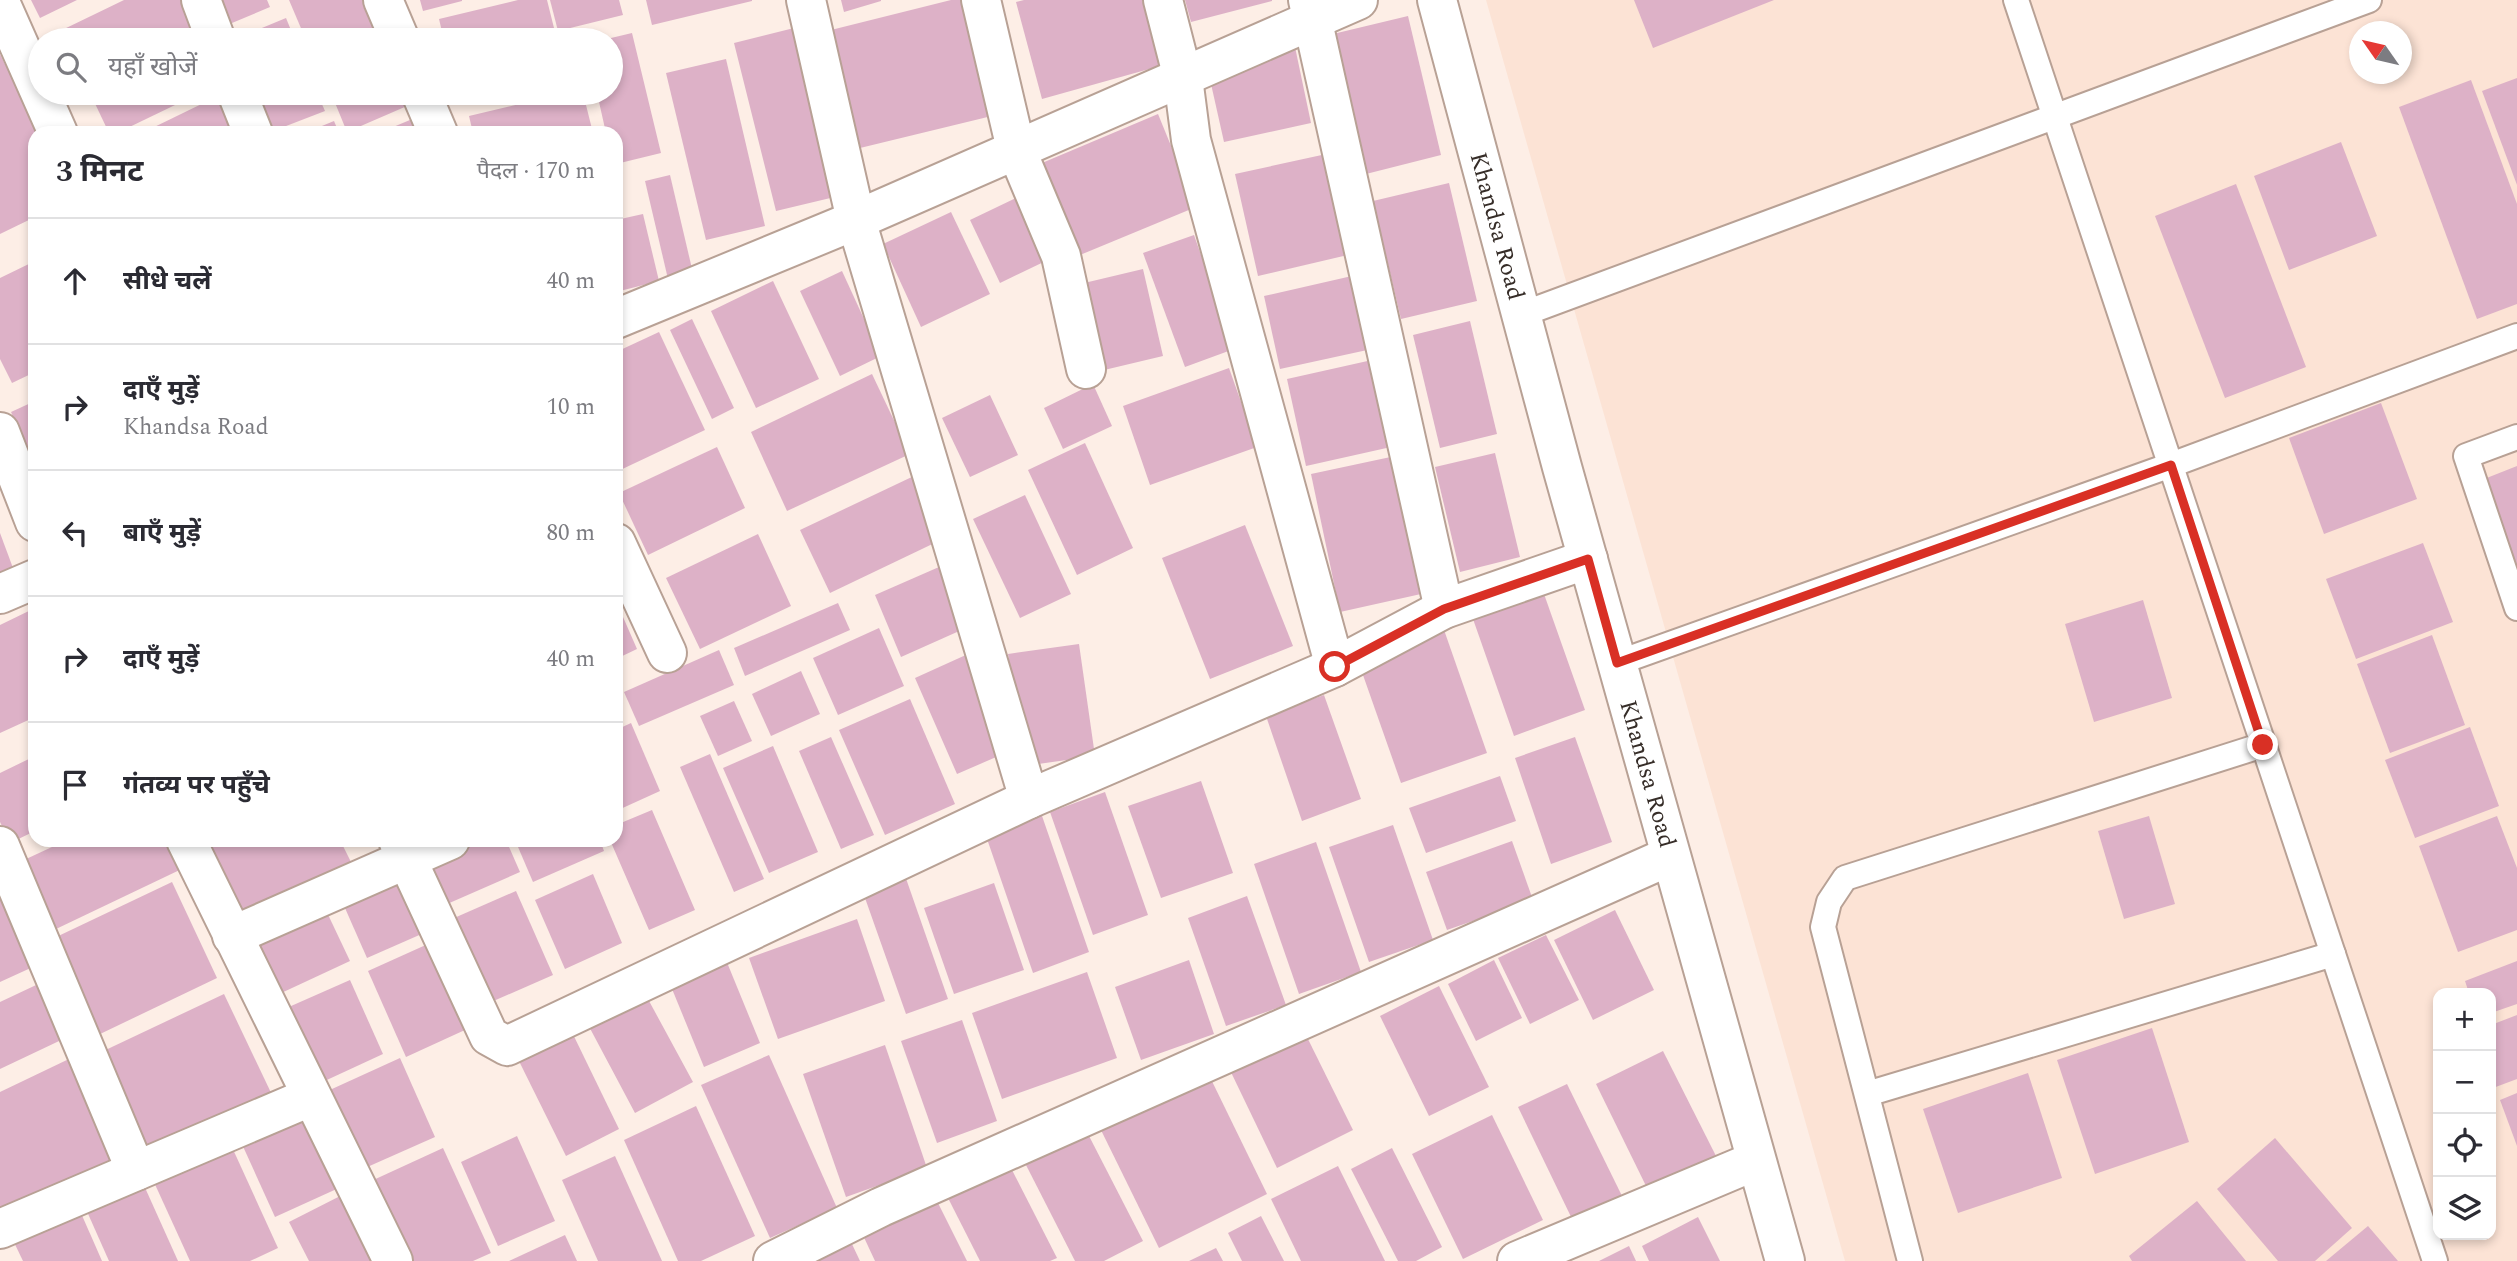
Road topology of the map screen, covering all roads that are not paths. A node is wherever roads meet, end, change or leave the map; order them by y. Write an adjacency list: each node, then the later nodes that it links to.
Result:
1 (201, 0): 12 (street)
2 (383, 0): 13 (street)
3 (806, 0): 24 (street)
4 (981, 0): 23 (street)
5 (1163, 0): 15 (street)
6 (1358, 0): 11 (street)
7 (1437, 0): 25 (street, Khandsa Road)
8 (2017, 0): 19 (lane)
9 (2369, 0): 19 (lane)
10 (0, 2): 14 (street)
11 (1310, 9): 15 (street); 38 (street)
12 (212, 28)
13 (395, 28)
14 (28, 65)
15 (1183, 78): 23 (street); 41 (street)
16 (46, 105): 20 (street)
17 (242, 105): 21 (street)
18 (426, 105): 22 (street)
19 (2057, 116): 25 (lane); 31 (lane)
20 (55, 126)
21 (250, 126)
22 (435, 126)
23 (1016, 149): 24 (street); 28 (street)
24 (856, 219): 26 (street); 43 (street)
25 (1520, 315): 34 (street, Khandsa Road)
26 (623, 316)
27 (2517, 336): 31 (lane)
28 (1086, 369)
29 (0, 432): 32 (street)
30 (2517, 437): 37 (lane)
31 (2171, 465): 40 (lane); 42 (lane)
32 (28, 504)
33 (623, 558): 39 (street)
34 (1588, 559): 38 (street); 40 (street, Khandsa Road)
35 (28, 582): 36 (street)
36 (0, 594)
37 (2517, 608)
38 (1444, 609): 41 (street)
39 (667, 653)
40 (1617, 663): 47 (street, Khandsa Road)
41 (1335, 667): 43 (street)
42 (2263, 745): 49 (lane); 50 (lane)
43 (1029, 799): 46 (street)
44 (0, 846): 53 (street)
45 (189, 847): 48 (street)
46 (403, 850): 48 (street)
47 (1671, 856): 52 (street, Khandsa Road); 56 (street)
48 (232, 936): 51 (street)
49 (2333, 954): 50 (lane); 60 (lane)
50 (1867, 1094): 59 (lane)
51 (310, 1097): 53 (street); 55 (street)
52 (1755, 1161): 57 (street); 58 (street, Khandsa Road)
53 (136, 1171): 54 (street)
54 (0, 1229)
55 (393, 1261)
56 (773, 1261)
57 (1517, 1261)
58 (1785, 1261)
59 (1910, 1261)
60 (2435, 1261)

